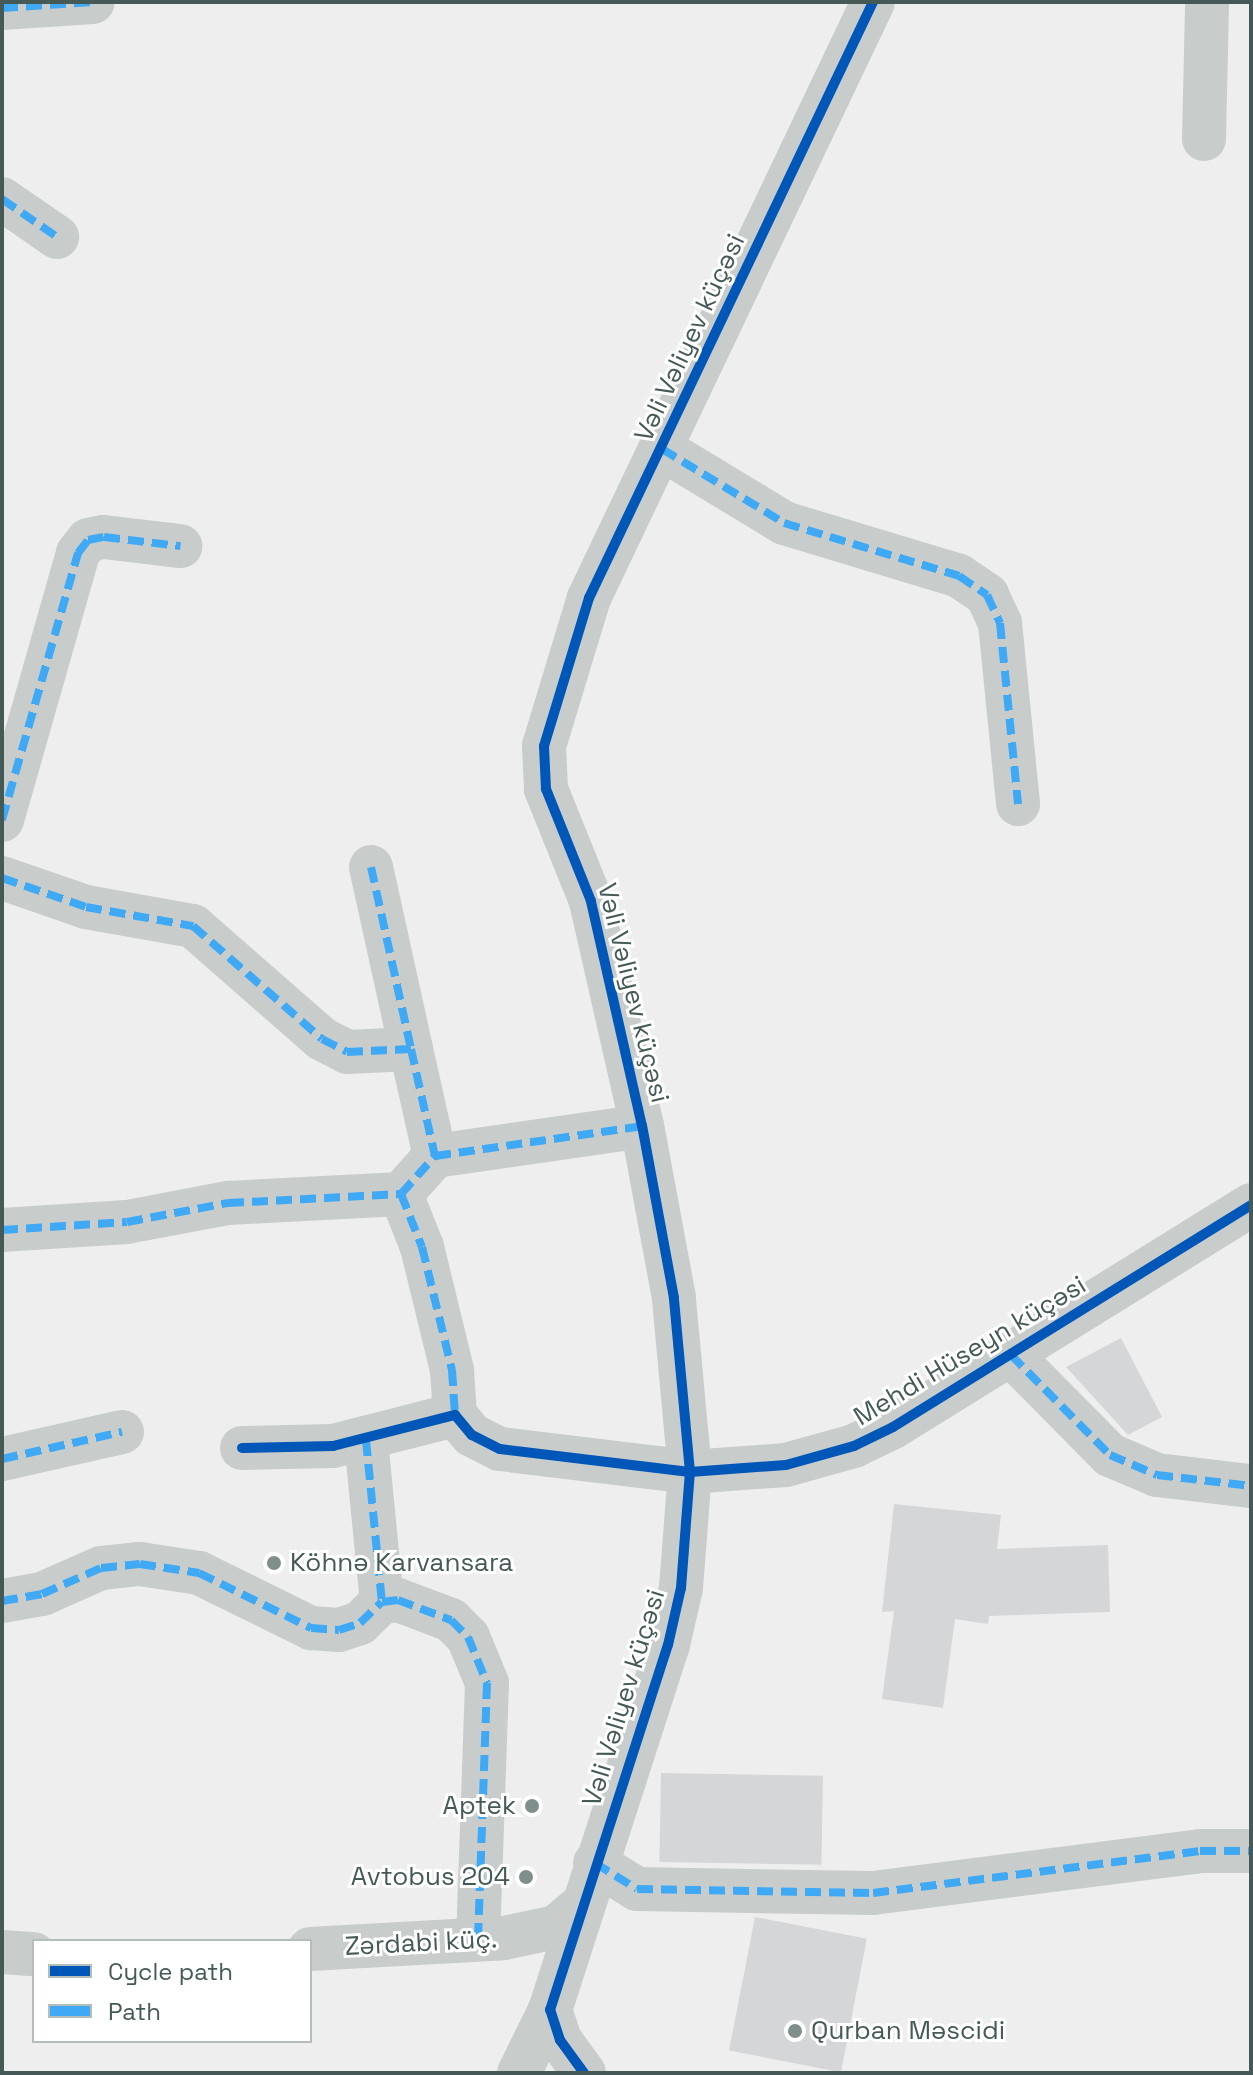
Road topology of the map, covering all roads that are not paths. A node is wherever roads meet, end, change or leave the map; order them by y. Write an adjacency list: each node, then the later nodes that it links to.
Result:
1 (93, 2): 4 (street)
2 (873, 2): 8 (street, Vəli Vəliyev küçəsi)
3 (1207, 2): 5 (street)
4 (2, 8)
5 (1204, 139)
6 (2, 199): 7 (street)
7 (57, 237)
8 (662, 449): 11 (street); 16 (street, Vəli Vəliyev küçəsi)
9 (180, 546): 10 (street)
10 (14, 724): 12 (street)
11 (1018, 804)
12 (2, 820)
13 (371, 867): 15 (street)
14 (2, 878): 15 (street)
15 (411, 1049): 17 (street)
16 (642, 1126): 17 (street); 27 (street, Vəli Vəliyev küçəsi)
17 (435, 1156): 18 (street)
18 (401, 1194): 20 (street); 22 (street)
19 (1251, 1205): 21 (street, Mehdi Hüseyn küçəsi)
20 (2, 1230)
21 (1011, 1355): 27 (street, Mehdi Hüseyn küçəsi); 28 (street)
22 (455, 1415): 24 (street); 27 (street, Mehdi Hüseyn küçəsi)
23 (122, 1432): 26 (street)
24 (366, 1440): 25 (street); 30 (street)
25 (242, 1448)
26 (2, 1459)
27 (690, 1472): 32 (street, Vəli Vəliyev küçəsi)
28 (1251, 1486)
29 (2, 1601): 30 (street)
30 (382, 1602): 34 (street)
31 (1251, 1851): 32 (street)
32 (595, 1863): 33 (street, Vəli Vəliyev küçəsi)
33 (579, 1908): 34 (street, Zərdabi küç.); 38 (street)
34 (478, 1939): 35 (street, Zərdabi küç.)
35 (312, 1949)
36 (2, 1952): 37 (street)
37 (32, 1954)
38 (550, 2010): 39 (street); 40 (street)
39 (519, 2073)
40 (584, 2073)

